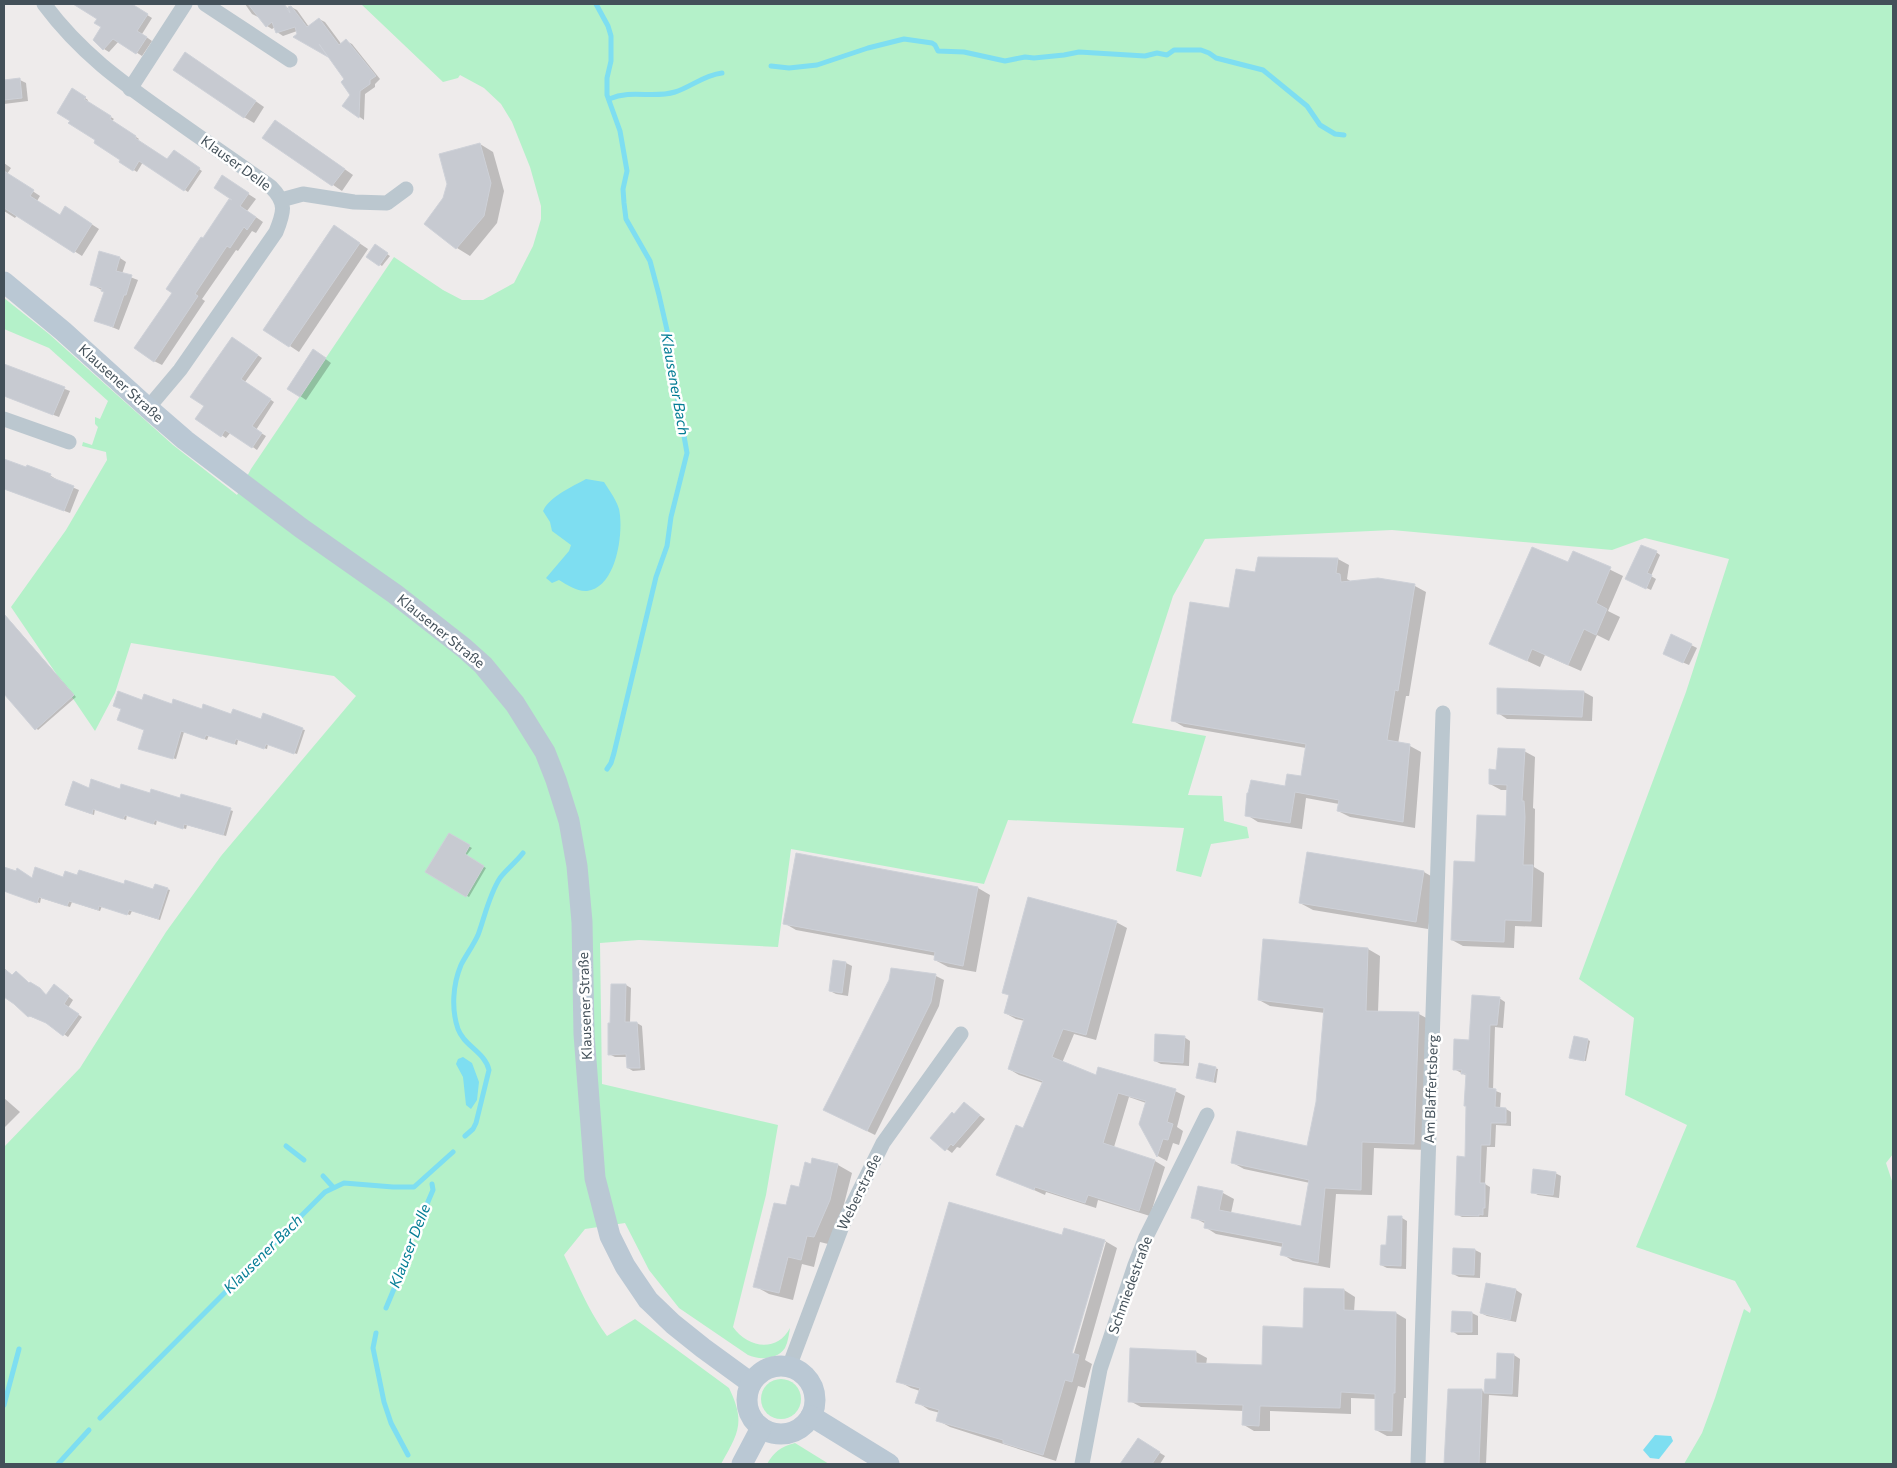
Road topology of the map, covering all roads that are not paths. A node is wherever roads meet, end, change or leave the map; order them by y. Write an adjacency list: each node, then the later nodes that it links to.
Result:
1 (44, 4): 5 (street, Klauser Delle)
2 (185, 4): 5 (street)
3 (205, 4): 4 (street)
4 (290, 60)
5 (130, 89): 7 (street, Klauser Delle)
6 (406, 189): 7 (street)
7 (281, 200): 9 (street, Klauser Delle)
8 (4, 282): 9 (main road, Klausener Straße)
9 (148, 408): 16 (main road, Klausener Straße)
10 (4, 419): 11 (street)
11 (69, 442)
12 (1444, 713): 22 (street, Am Blaffertsberg)
13 (961, 1034): 15 (street, Weberstraße)
14 (1206, 1115): 21 (street, Schmiedestraße)
15 (789, 1366): 16 (main road); 17 (main road)
16 (751, 1383): 18 (main road)
17 (811, 1416): 18 (main road); 20 (main road)
18 (761, 1428): 19 (main road)
19 (742, 1464)
20 (888, 1464)
21 (1082, 1464)
22 (1418, 1464)

